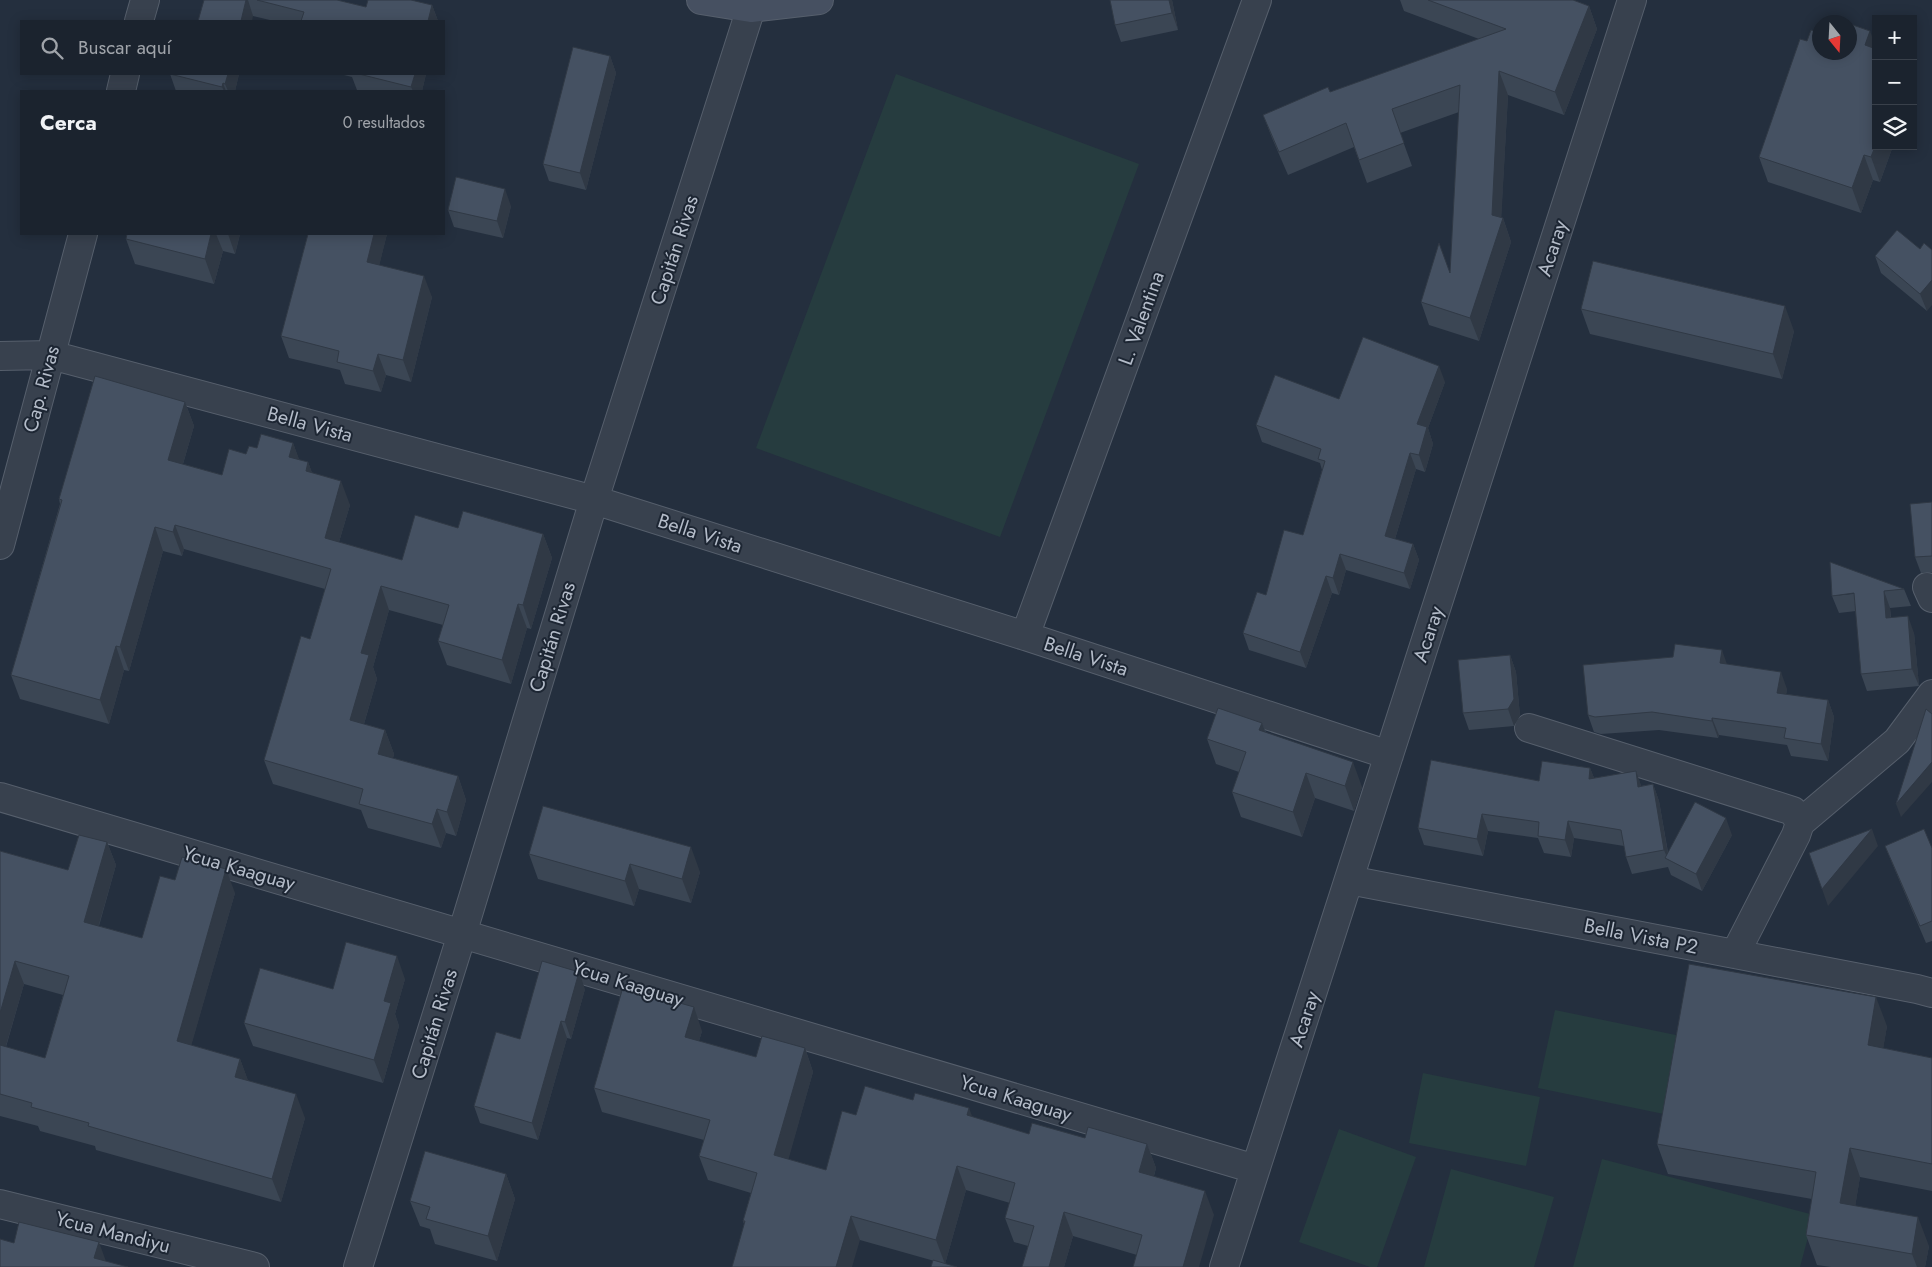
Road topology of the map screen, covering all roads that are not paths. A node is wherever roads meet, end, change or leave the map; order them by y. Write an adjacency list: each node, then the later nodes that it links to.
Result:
1 (145, 0): 7 (street)
2 (701, 0): 6 (main road)
3 (819, 0): 6 (main road)
4 (1257, 0): 15 (street, L. Valentina)
5 (1632, 0): 18 (street, Acaray)
6 (751, 8): 13 (street, Capitán Rivas)
7 (140, 20)
8 (126, 75): 9 (street)
9 (121, 90)
10 (83, 235): 11 (street, Cap. Rivas)
11 (51, 355): 12 (street, Bella Vista); 13 (street, Bella Vista); 14 (street, Cap. Rivas)
12 (0, 356)
13 (594, 500): 15 (street, Bella Vista); 22 (street, Capitán Rivas)
14 (0, 545)
15 (1025, 636): 18 (street, Bella Vista)
16 (1932, 694): 20 (street)
17 (1529, 728): 20 (street)
18 (1389, 755): 21 (street, Acaray)
19 (0, 797): 22 (street, Ycua Kaaguay)
20 (1800, 823): 23 (street)
21 (1349, 880): 23 (street, Bella Vista P2); 25 (street, Acaray)
22 (462, 934): 25 (street, Ycua Kaaguay); 28 (street, Capitán Rivas)
23 (1734, 954): 24 (street, Bella Vista P2)
24 (1932, 993)
25 (1255, 1170): 29 (street, Acaray)
26 (0, 1204): 27 (street, Ycua Mandiyu)
27 (255, 1267)
28 (358, 1267)
29 (1224, 1267)

